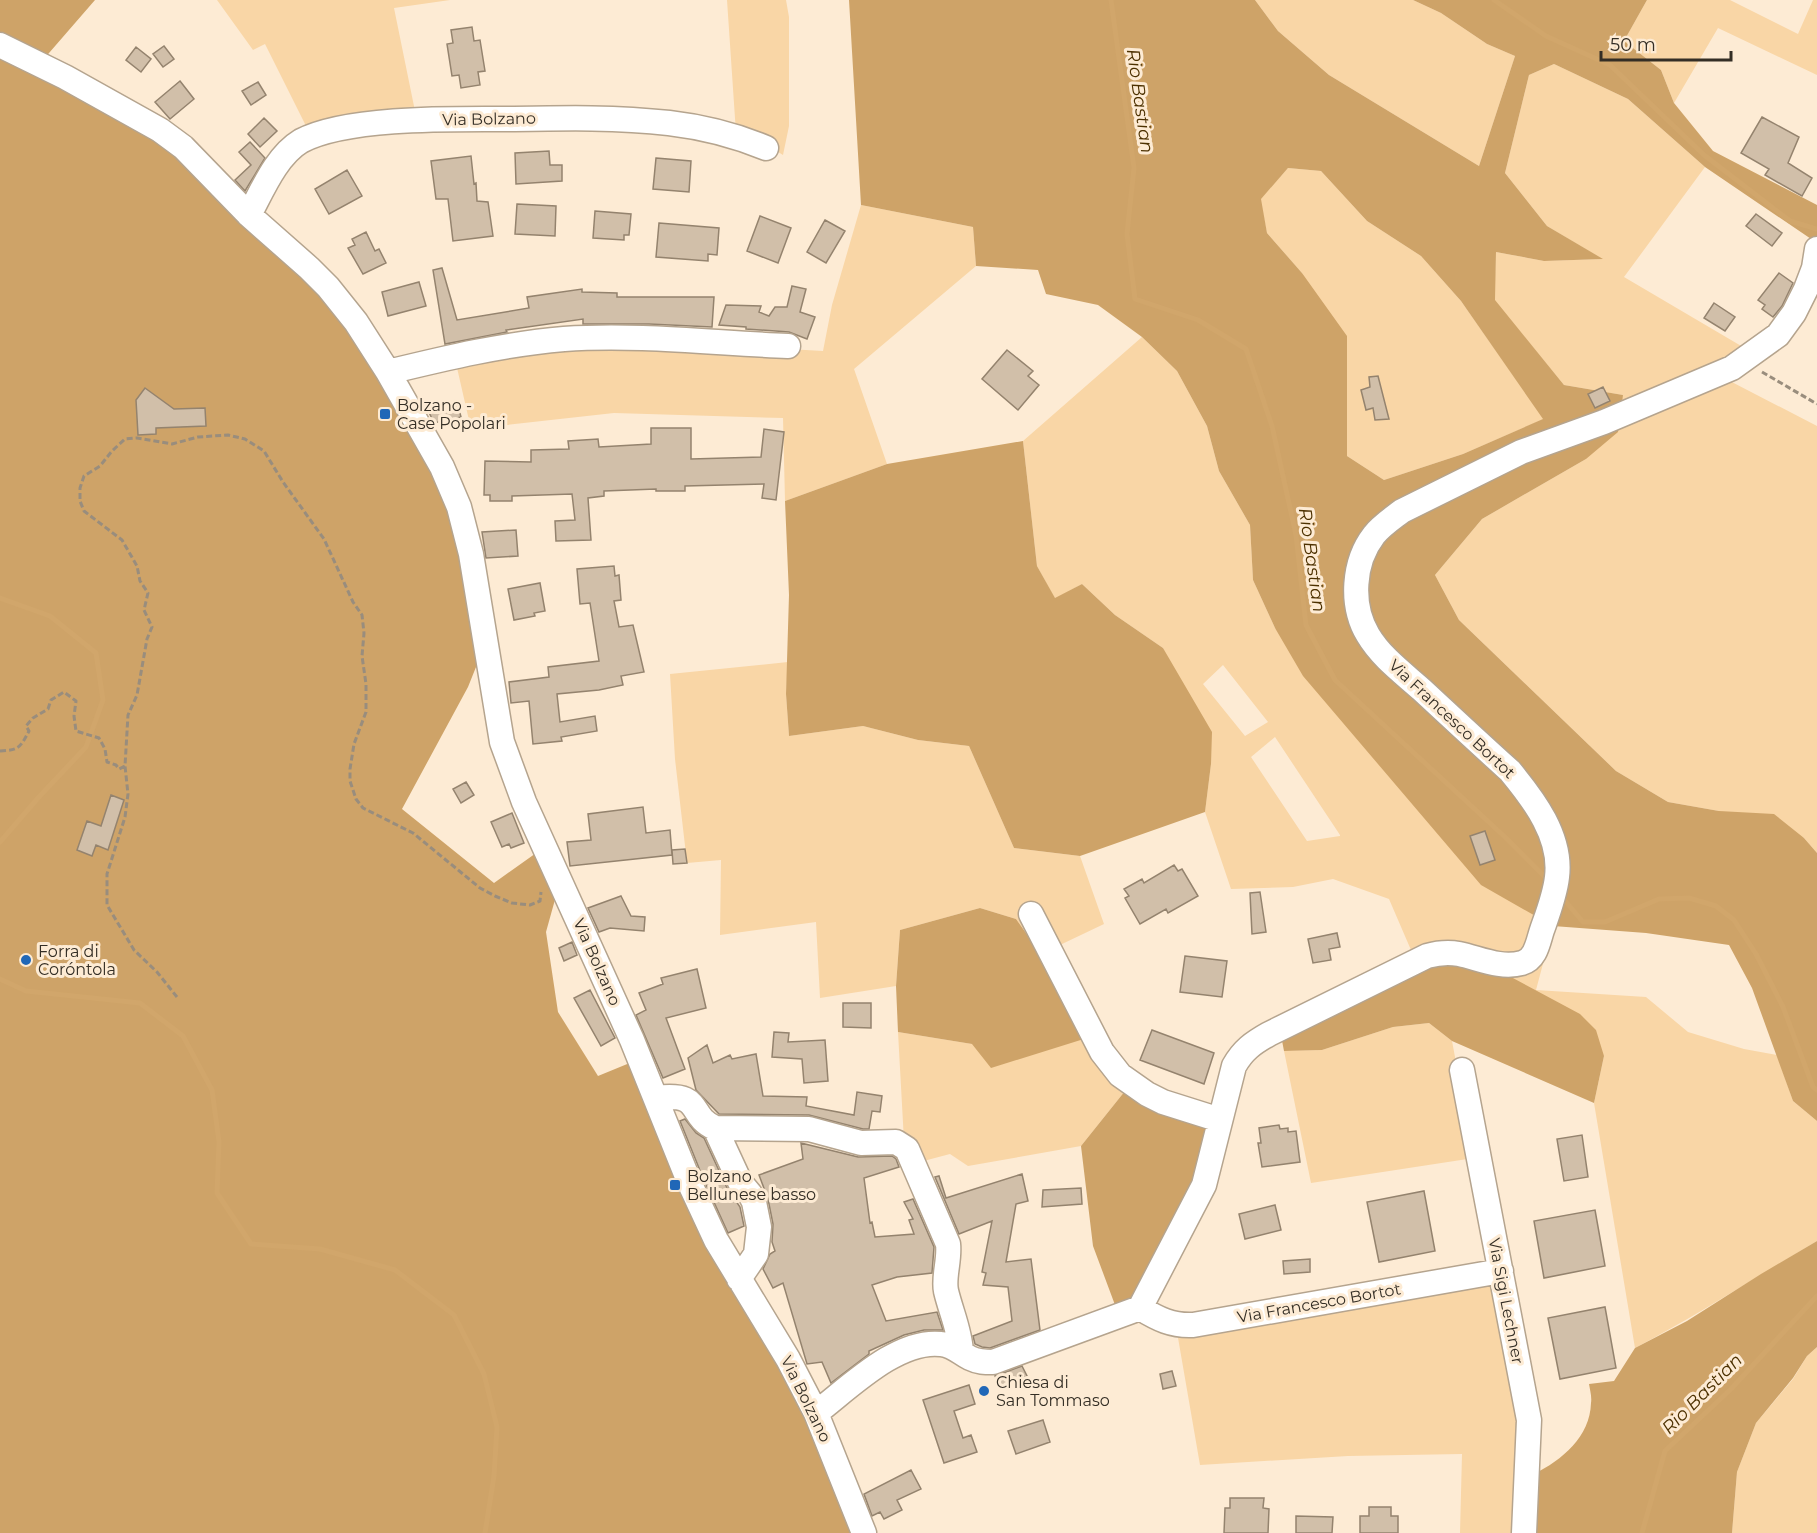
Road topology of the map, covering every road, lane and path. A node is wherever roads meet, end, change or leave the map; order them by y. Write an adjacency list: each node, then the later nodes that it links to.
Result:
1 (0, 45): 3 (street, Via Bolzano)
2 (766, 148): 3 (street, Via Bolzano)
3 (249, 215): 7 (street, Via Bolzano)
4 (1817, 249): 6 (street, Via Francesco Bortot)
5 (788, 346): 7 (street)
6 (1743, 361): 8 (path); 16 (street, Via Francesco Bortot)
7 (388, 372): 15 (street, Via Bolzano)
8 (1817, 404)
9 (0, 751): 10 (path)
10 (125, 766): 11 (path); 13 (path)
11 (540, 889)
12 (1031, 914): 16 (street)
13 (177, 997)
14 (1462, 1070): 18 (street, Via Sigi Lechner)
15 (656, 1098): 17 (street); 19 (street, Via Bolzano)
16 (1220, 1120): 20 (street, Via Francesco Bortot)
17 (715, 1128): 19 (street); 21 (street)
18 (1501, 1271): 20 (street, Via Francesco Bortot); 24 (street, Via Sigi Lechner)
19 (739, 1279): 22 (street, Via Bolzano)
20 (1140, 1308): 21 (street)
21 (961, 1352): 22 (street)
22 (816, 1413): 23 (street, Via Bolzano)
23 (864, 1533)
24 (1524, 1533)

